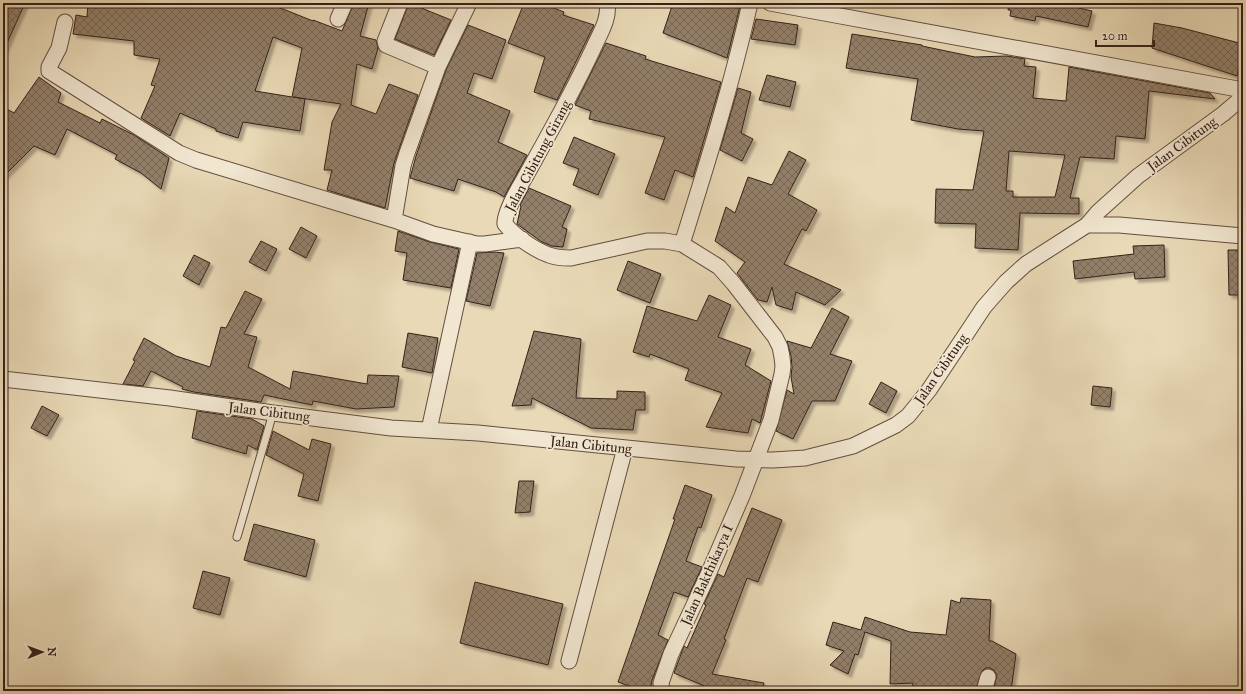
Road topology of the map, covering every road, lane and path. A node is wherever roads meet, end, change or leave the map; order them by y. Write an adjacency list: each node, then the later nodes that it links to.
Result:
1 (345, 3): 7 (street)
2 (400, 3): 9 (street)
3 (469, 3): 9 (street)
4 (607, 3): 15 (street, Jalan Cibitung Girang)
5 (750, 3): 17 (street)
6 (770, 3): 10 (street)
7 (338, 19)
8 (65, 22): 12 (street)
9 (438, 67): 12 (street)
10 (1243, 90)
11 (1243, 97): 13 (street, Jalan Cibitung)
12 (394, 220): 16 (street)
13 (1087, 225): 14 (street); 22 (street, Jalan Cibitung)
14 (1243, 236)
15 (522, 239): 16 (street); 17 (street, Jalan Cibitung Girang)
16 (470, 242): 20 (street)
17 (682, 244): 22 (street, Jalan Cibitung Girang)
18 (3, 380): 19 (street, Jalan Cibitung)
19 (273, 413): 20 (street, Jalan Cibitung); 23 (lane)
20 (429, 430): 21 (street, Jalan Cibitung)
21 (625, 448): 22 (street, Jalan Cibitung); 24 (street)
22 (755, 460): 25 (street, Jalan Bakthikarya I)
23 (237, 537)
24 (569, 661)
25 (662, 691)

